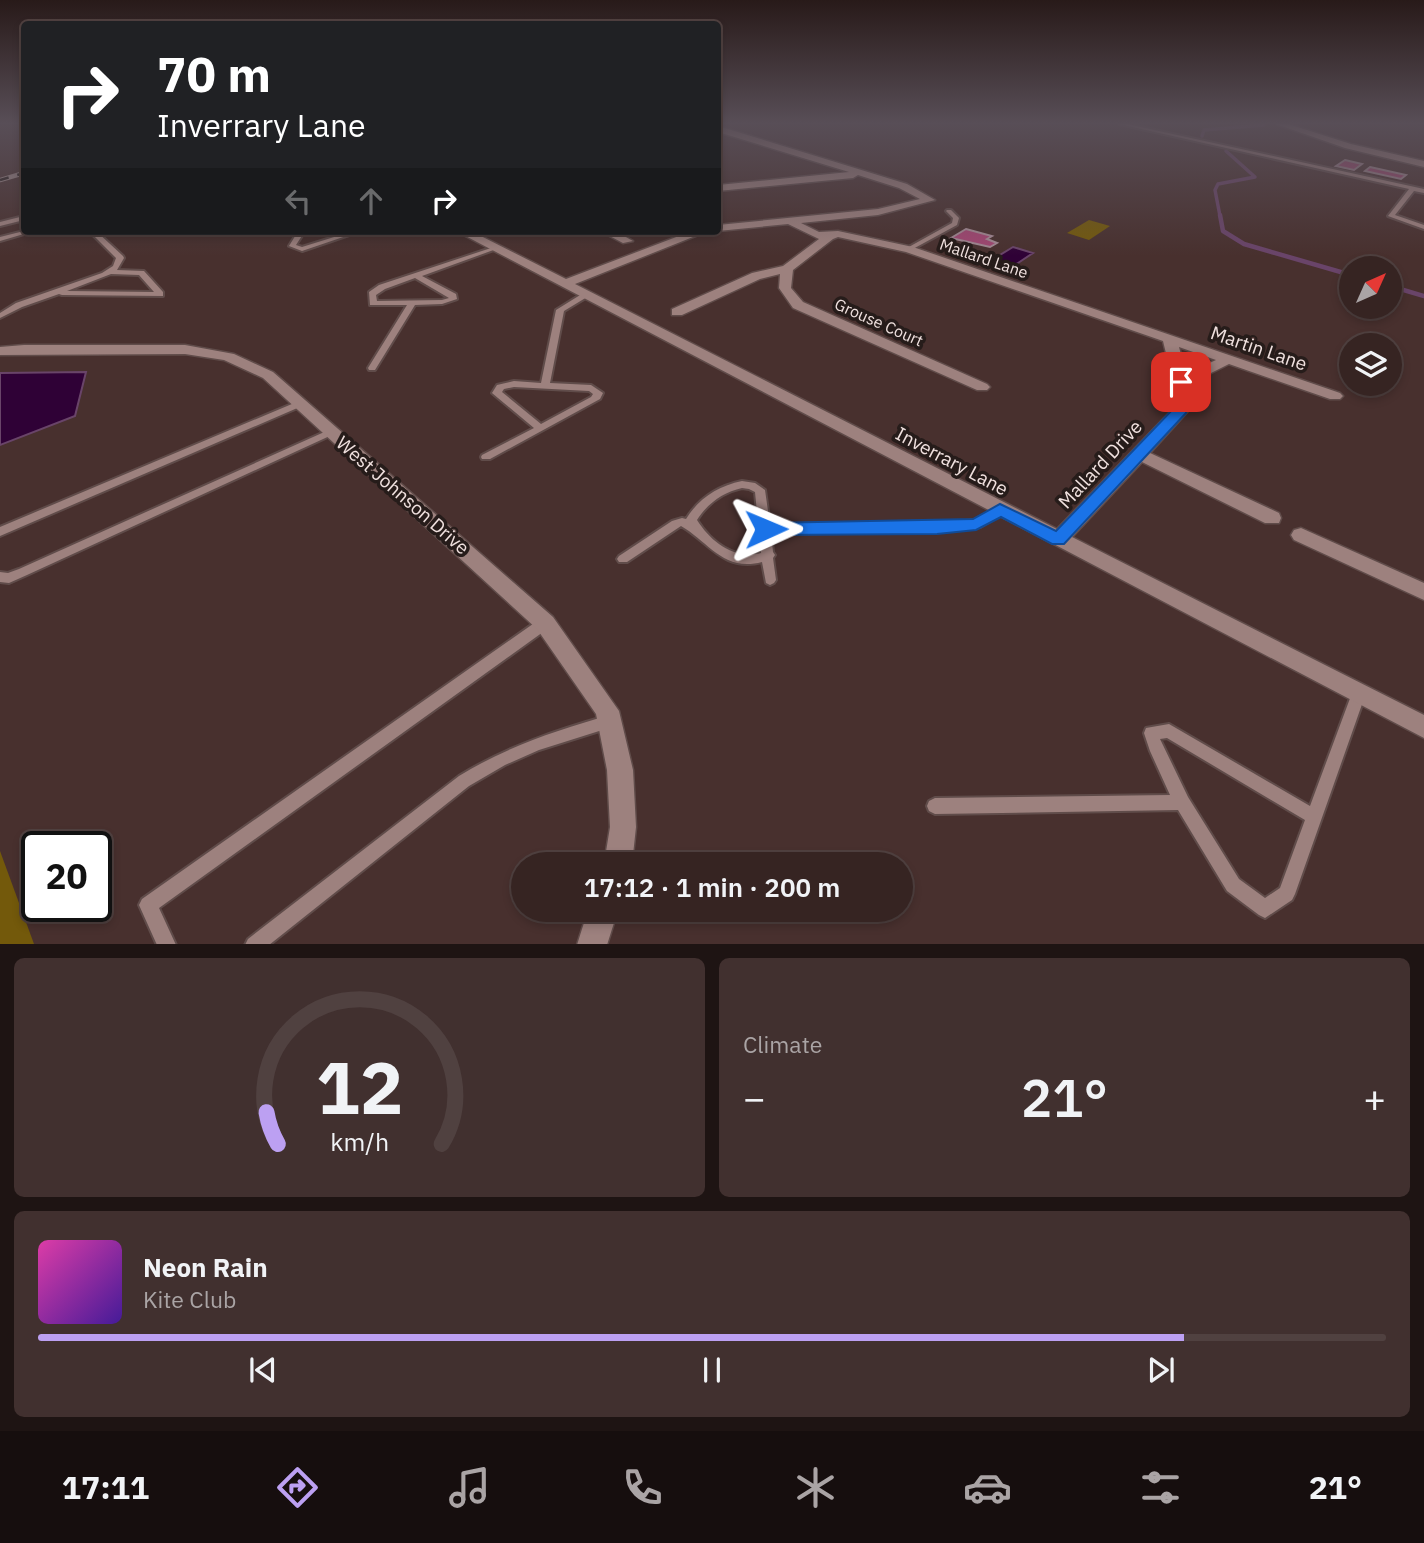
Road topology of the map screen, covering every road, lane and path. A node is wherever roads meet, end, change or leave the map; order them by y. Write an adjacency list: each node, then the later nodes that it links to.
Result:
1 (817, 168): 5 (street)
2 (843, 168): 4 (street)
3 (1324, 168): 7 (lane)
4 (864, 174): 5 (street); 10 (street)
5 (807, 180): 6 (street)
6 (721, 188)
7 (1420, 189): 12 (lane)
8 (949, 211): 25 (lane)
9 (21, 219): 11 (lane)
10 (789, 220): 13 (street); 21 (street, Mallard Lane)
11 (0, 224)
12 (1424, 227)
13 (721, 228)
14 (21, 234): 22 (lane)
15 (96, 235): 27 (lane)
16 (299, 235): 17 (lane)
17 (340, 235)
18 (470, 235): 24 (street, Inverrary Lane)
19 (614, 235): 23 (street)
20 (692, 235): 29 (street)
21 (828, 237): 25 (street, Mallard Lane); 26 (street)
22 (0, 239)
23 (627, 241)
24 (496, 248): 28 (lane); 29 (street, Inverrary Lane)
25 (909, 249): 35 (street, Mallard Lane)
26 (787, 269): 33 (street); 41 (street, Grouse Court)
27 (110, 271): 30 (lane); 30 (lane)
28 (417, 276): 32 (lane); 32 (lane)
29 (567, 283): 31 (street, Inverrary Lane)
30 (52, 293): 34 (lane)
31 (588, 294): 40 (lane); 48 (street, Inverrary Lane)
32 (412, 303): 38 (lane)
33 (677, 312)
34 (0, 316)
35 (1169, 337): 37 (street, Martin Lane); 39 (street, Mallard Drive)
36 (0, 351): 43 (street, West Johnson Drive)
37 (1229, 358): 39 (street); 42 (street, Martin Lane)
38 (372, 368)
39 (1181, 382): 46 (street, Mallard Drive)
40 (545, 386): 44 (lane); 44 (lane)
41 (982, 387)
42 (1335, 396)
43 (299, 404): 45 (street, West Johnson Drive); 52 (lane)
44 (540, 428): 47 (lane)
45 (331, 432): 57 (lane); 60 (street, West Johnson Drive)
46 (1139, 454): 49 (street); 54 (street, Mallard Drive)
47 (486, 457)
48 (1000, 510): 50 (lane); 54 (street, Inverrary Lane)
49 (1272, 518)
50 (766, 529): 51 (lane); 55 (lane)
51 (697, 530): 55 (lane); 56 (lane)
52 (0, 531)
53 (1301, 535): 59 (street)
54 (1058, 540): 61 (street, Inverrary Lane)
55 (769, 555): 58 (lane)
56 (623, 559)
57 (0, 577)
58 (770, 580)
59 (1424, 592)
60 (545, 623): 62 (street, West Johnson Drive); 69 (lane)
61 (1359, 693): 63 (street, Inverrary Lane); 66 (lane)
62 (610, 721): 67 (street, West Johnson Drive); 70 (lane)
63 (1424, 727)
64 (1182, 802): 65 (lane); 66 (lane); 66 (lane)
65 (935, 806)
66 (1313, 816)
67 (620, 852)
68 (599, 922): 71 (street)
69 (167, 944)
70 (254, 944)
71 (592, 944)

